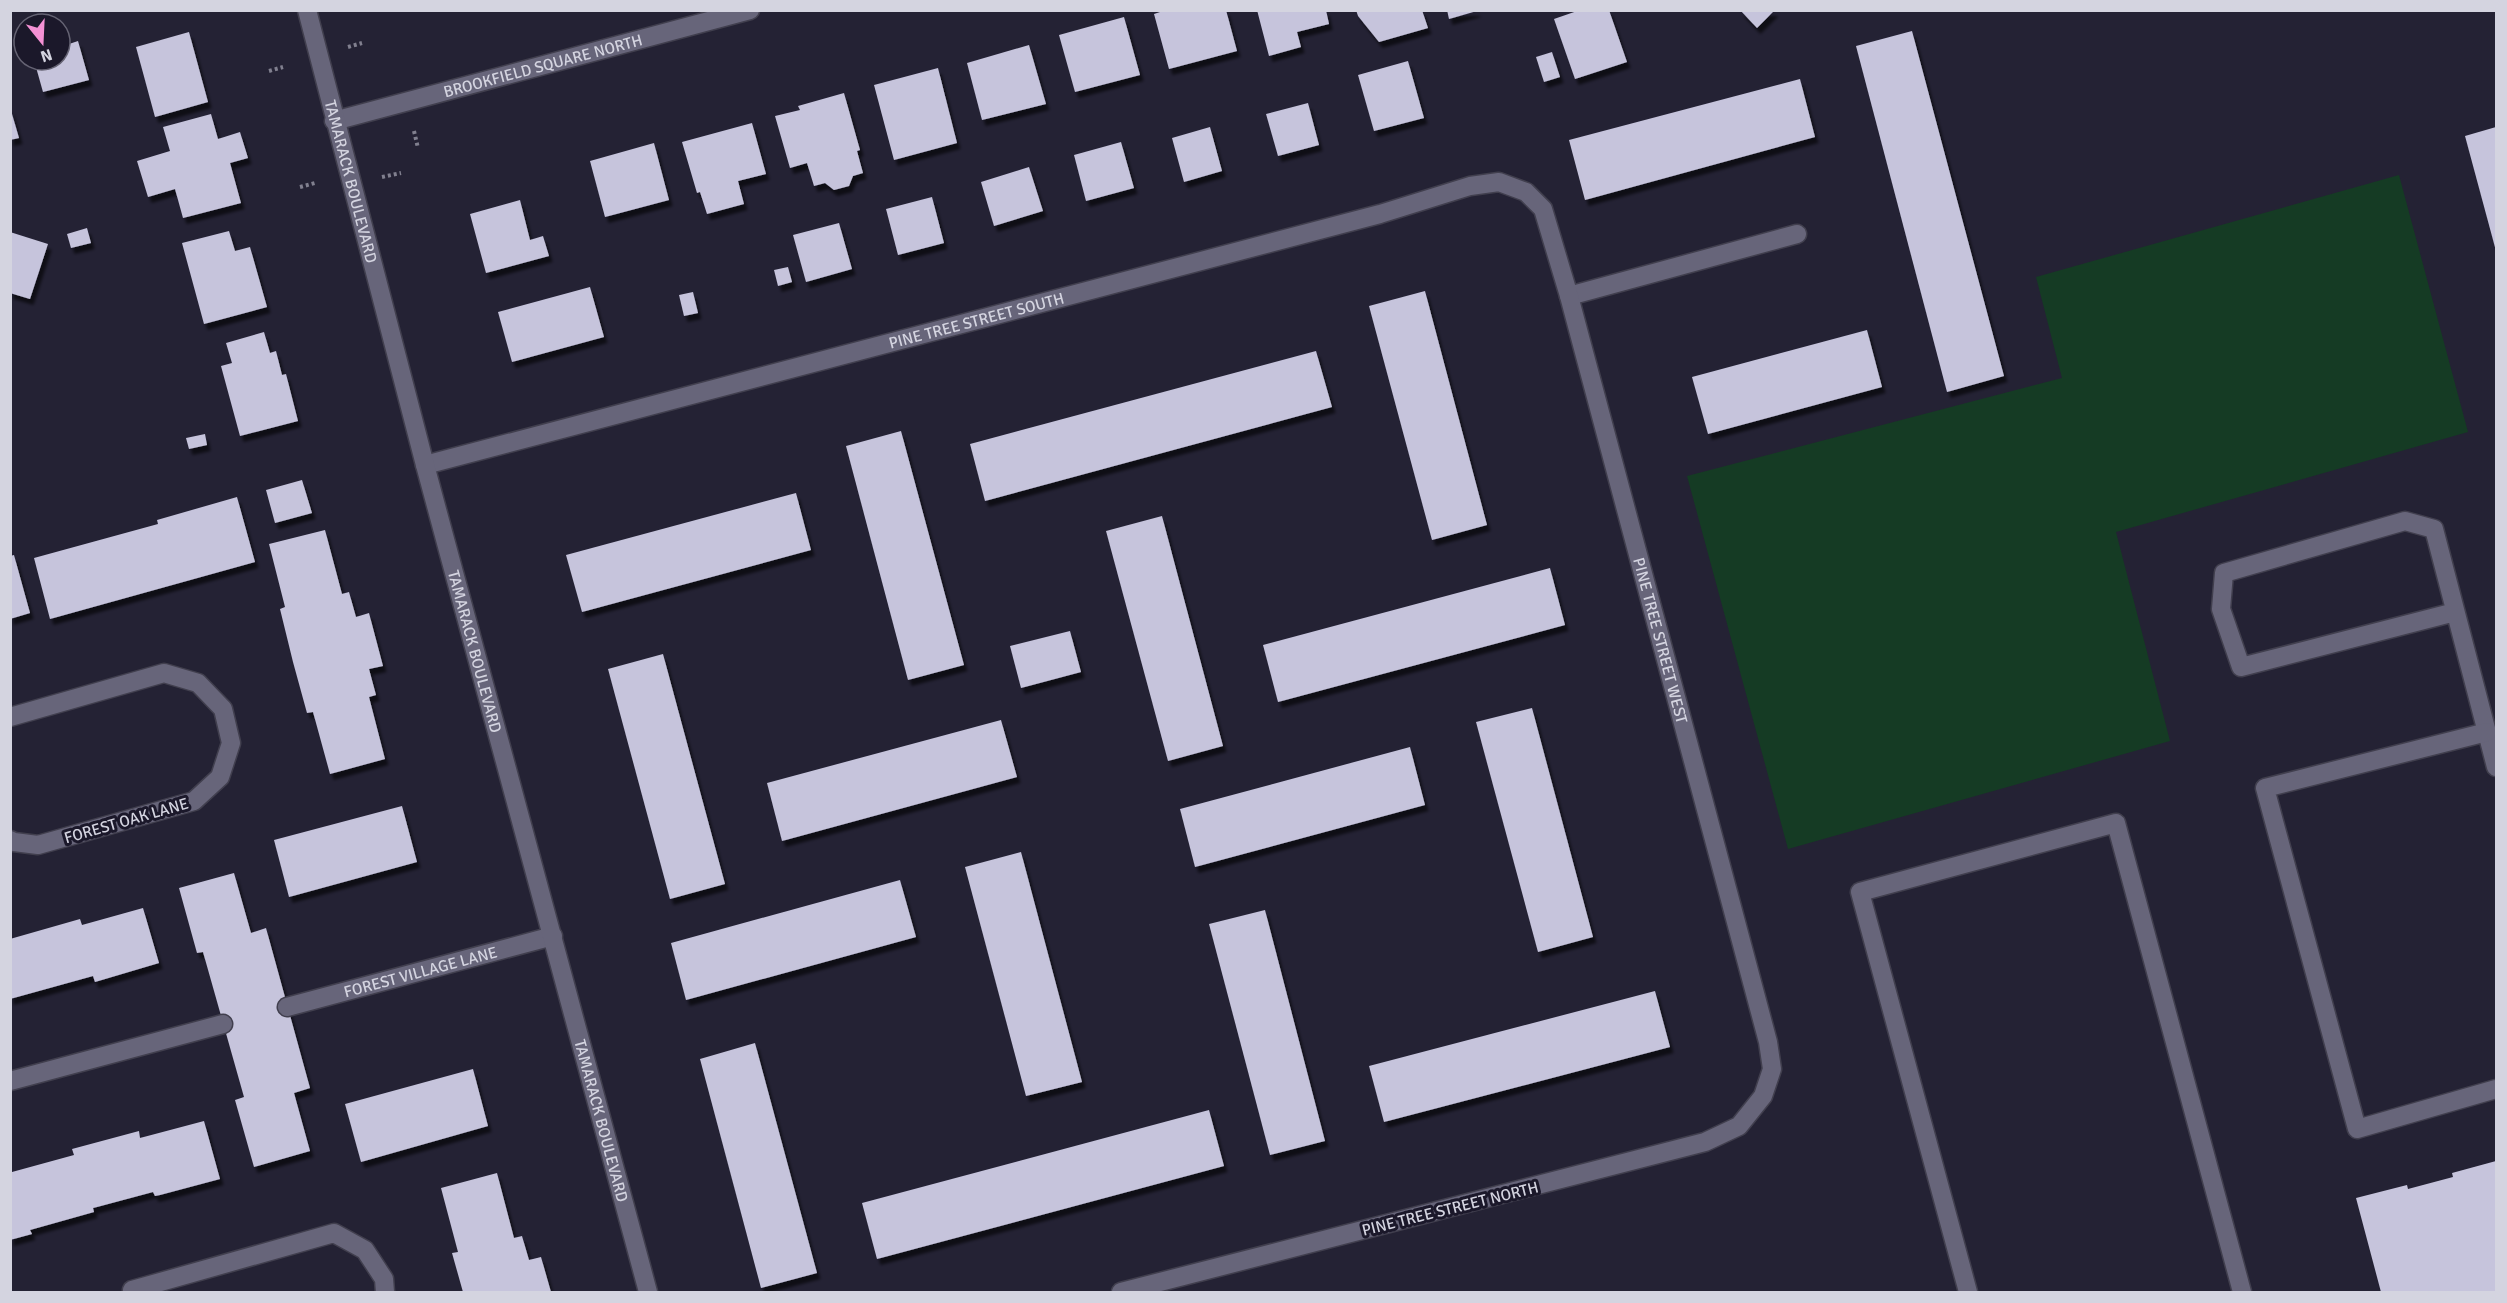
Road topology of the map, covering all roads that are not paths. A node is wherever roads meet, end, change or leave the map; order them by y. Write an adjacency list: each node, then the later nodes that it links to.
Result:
1 (307, 10): 3 (street, TAMARACK BOULEVARD)
2 (750, 10): 3 (street, BROOKFIELD SQUARE NORTH)
3 (334, 121): 7 (street, TAMARACK BOULEVARD)
4 (1526, 192): 6 (street, PINE TREE STREET WEST); 7 (street, PINE TREE STREET SOUTH)
5 (1797, 234): 6 (street)
6 (1569, 296): 18 (street, PINE TREE STREET WEST)
7 (425, 465): 13 (street, TAMARACK BOULEVARD)
8 (2456, 612): 8 (street); 10 (street)
9 (10, 717): 12 (street, FOREST OAK LANE)
10 (2487, 732): 11 (street); 17 (street)
11 (2496, 767)
12 (10, 840)
13 (553, 936): 14 (street, FOREST VILLAGE LANE); 21 (street, TAMARACK BOULEVARD)
14 (287, 1007)
15 (224, 1024): 16 (street)
16 (10, 1081)
17 (2496, 1089)
18 (1763, 1096): 22 (street, PINE TREE STREET NORTH)
19 (129, 1292): 20 (street)
20 (385, 1293)
21 (648, 1293)
22 (1121, 1293)
23 (1968, 1293): 24 (street)
24 (2242, 1293)

